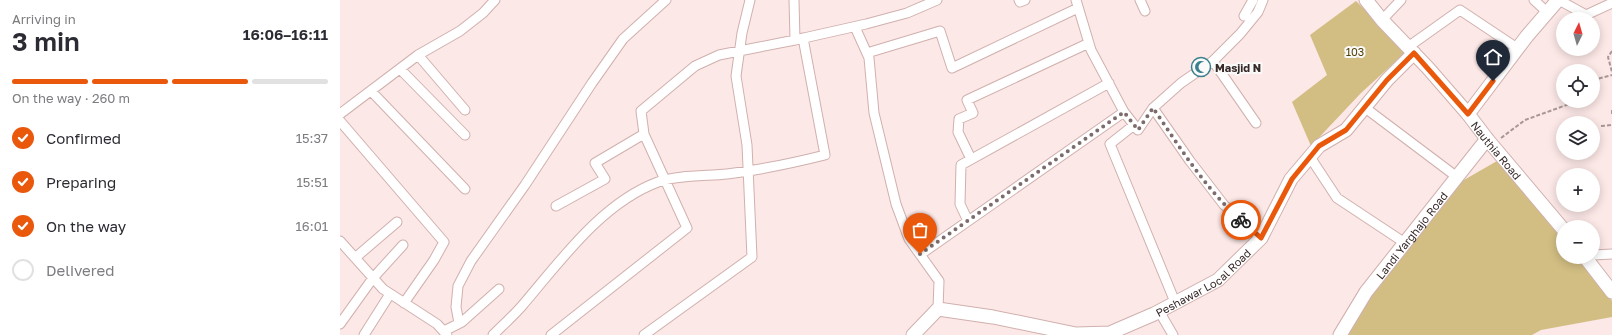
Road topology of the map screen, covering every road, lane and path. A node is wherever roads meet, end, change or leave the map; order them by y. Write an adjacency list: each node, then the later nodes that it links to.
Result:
1 (495, 0): 29 (street)
2 (666, 0): 81 (street)
3 (750, 0): 26 (street)
4 (794, 0): 22 (street)
5 (937, 0): 21 (street)
6 (1019, 0): 7 (street)
7 (1025, 0)
8 (1140, 0): 17 (street)
9 (1253, 0): 19 (street)
10 (1263, 0): 30 (street)
11 (1366, 0): 20 (street, Nauthia Road)
12 (1401, 0): 20 (street)
13 (1534, 0): 18 (street)
14 (1559, 0): 16 (street); 18 (street)
15 (1077, 4): 23 (street); 28 (street)
16 (1612, 4)
17 (1145, 11)
18 (1548, 13): 24 (street)
19 (1244, 16)
20 (1382, 20): 25 (street, Nauthia Road)
21 (855, 27): 22 (street); 28 (street)
22 (799, 39): 26 (street); 56 (street)
23 (1089, 43): 35 (street); 55 (street)
24 (1517, 48): 25 (street); 44 (street)
25 (1411, 50): 37 (street, Peshawar Local Road); 44 (street, Nauthia Road)
26 (740, 51): 51 (street); 56 (street)
27 (1612, 51): 32 (path)
28 (867, 53): 68 (street)
29 (418, 55): 31 (street); 40 (street)
30 (1213, 61): 38 (street); 47 (street)
31 (400, 69): 36 (street); 52 (street)
32 (1612, 72)
33 (1612, 75): 34 (path)
34 (1600, 78)
35 (1109, 83): 42 (street); 55 (street)
36 (371, 91): 43 (street); 59 (street)
37 (1364, 107): 54 (street, Peshawar Local Road); 57 (street)
38 (1153, 108): 48 (street); 64 (street)
39 (1558, 108): 53 (path)
40 (465, 110)
41 (1612, 110): 45 (path)
42 (1124, 112): 48 (street); 62 (street)
43 (340, 114)
44 (1468, 114): 53 (street, Nauthia Road)
45 (1612, 114)
46 (340, 121): 78 (street)
47 (1256, 123)
48 (1134, 125): 77 (street)
49 (1612, 125): 50 (path)
50 (1601, 126)
51 (644, 134): 58 (street); 60 (street)
52 (465, 136)
53 (1489, 142): 57 (street, Landi Yarghajo Road); 61 (street, Nauthia Road)
54 (1310, 157): 64 (street, Peshawar Local Road); 65 (street)
55 (971, 159): 62 (street)
56 (748, 172): 58 (street); 88 (street)
57 (1457, 177): 65 (street, Landi Yarghajo Road)
58 (666, 180): 86 (street); 87 (street)
59 (465, 190)
60 (556, 206)
61 (1556, 220)
62 (968, 221): 68 (street)
63 (397, 222): 71 (street)
64 (1261, 238): 77 (street, Peshawar Local Road)
65 (1405, 243): 90 (street, Landi Yarghajo Road)
66 (341, 245): 71 (street)
67 (403, 245): 73 (street)
68 (920, 254): 79 (street)
69 (1612, 254): 70 (street)
70 (1600, 255)
71 (355, 258): 73 (street)
72 (1590, 264): 75 (street)
73 (373, 278): 76 (street); 82 (street)
74 (499, 289): 81 (street)
75 (1612, 292)
76 (390, 294): 78 (street); 85 (street)
77 (1175, 302): 80 (street, Peshawar Local Road)
78 (404, 303): 83 (street)
79 (938, 309): 80 (street, Peshawar Local Road); 89 (street)
80 (1159, 311): 84 (street)
81 (459, 323): 83 (street)
82 (340, 324)
83 (445, 333)
84 (1170, 334)
85 (364, 335)
86 (493, 335)
87 (551, 335)
88 (644, 335)
89 (913, 335)
90 (1340, 335)

